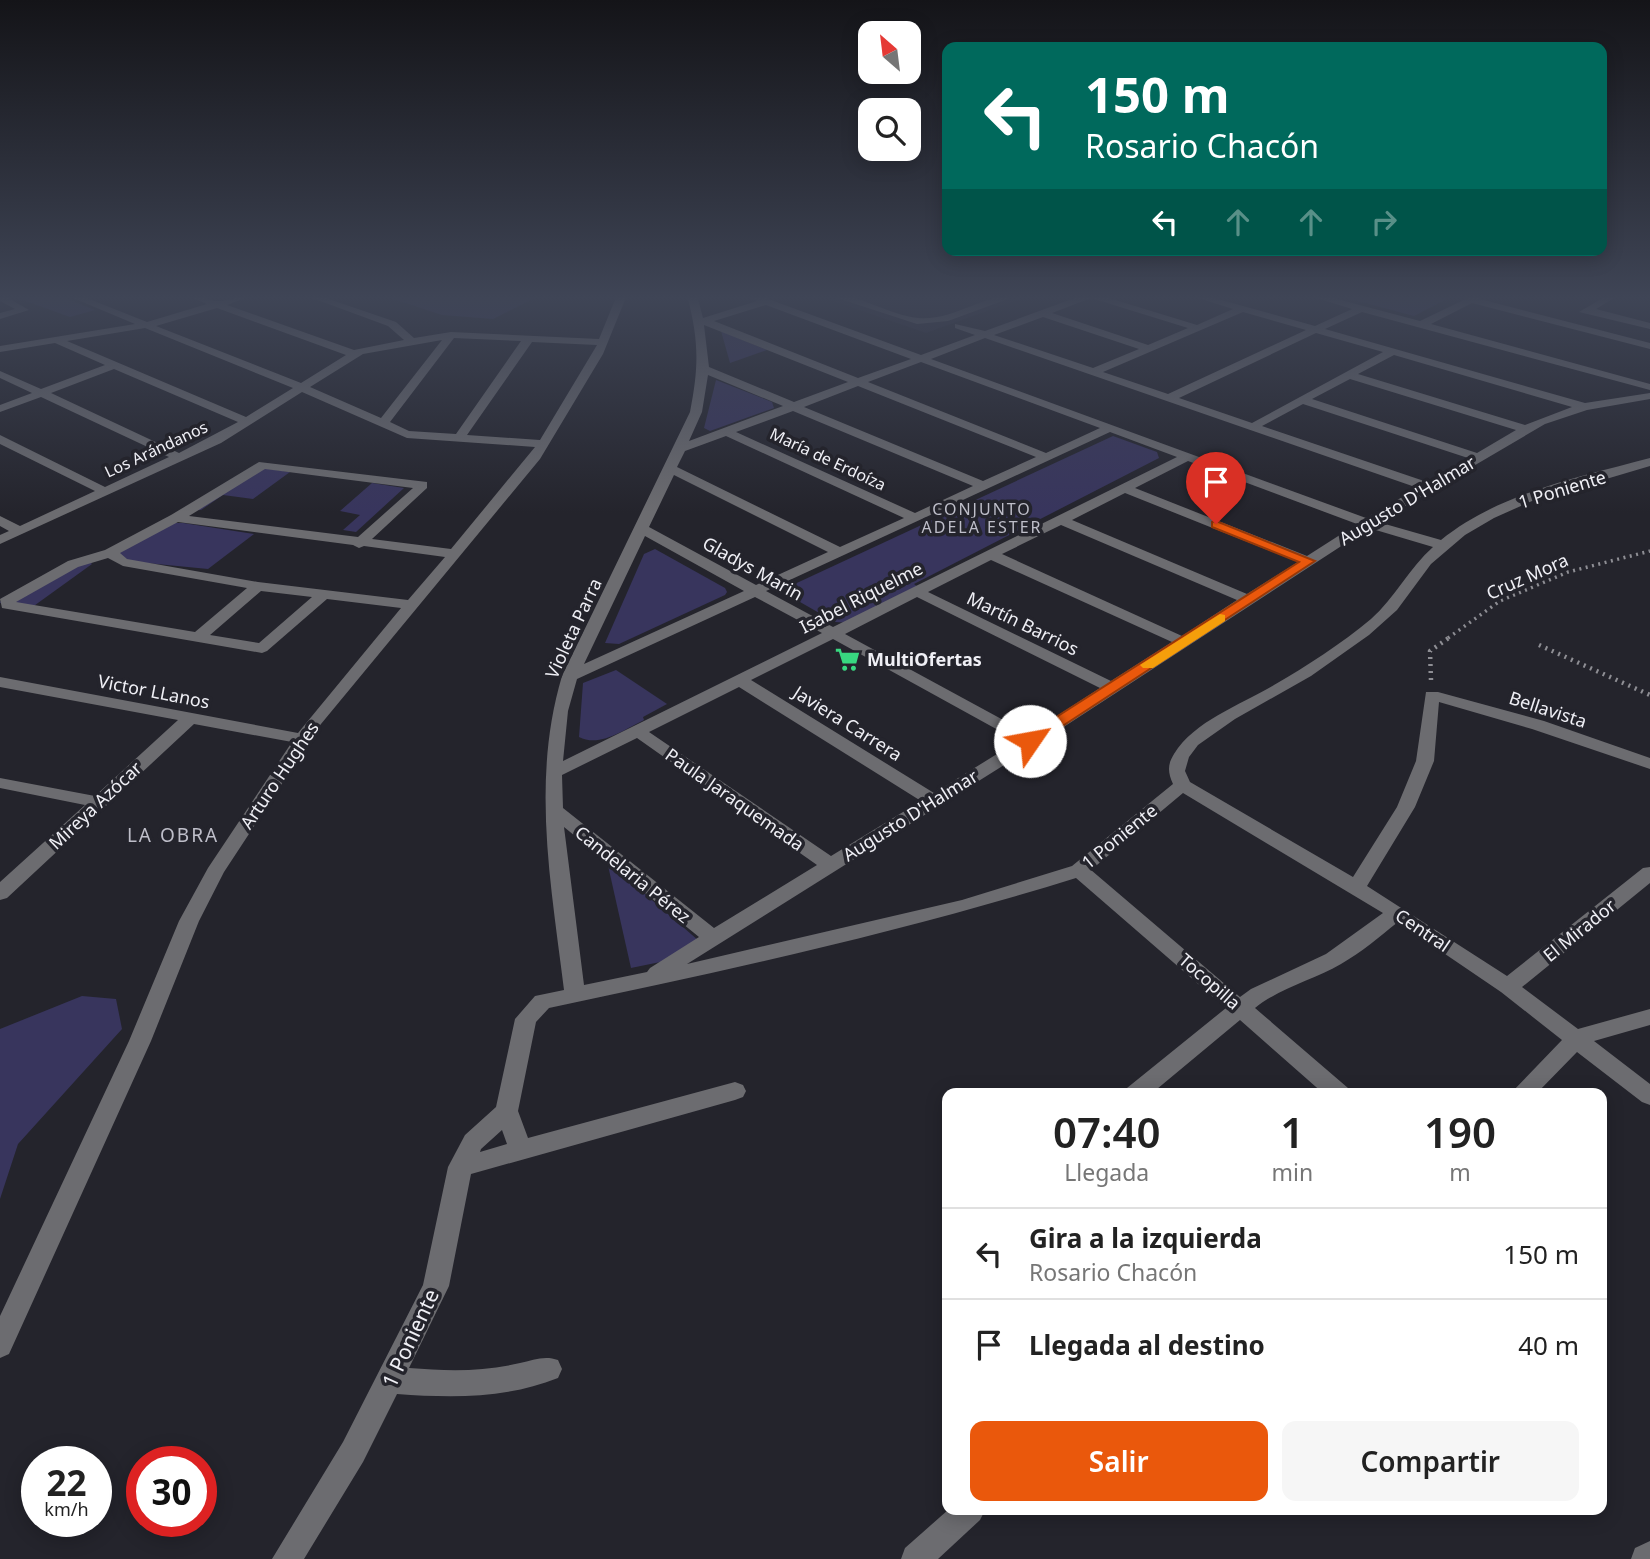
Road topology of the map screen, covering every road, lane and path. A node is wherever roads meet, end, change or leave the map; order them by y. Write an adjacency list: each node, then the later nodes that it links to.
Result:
1 (107, 368): 24 (street)
2 (120, 368): 31 (street)
3 (253, 368): 23 (street)
4 (333, 368): 23 (street, Los Arándanos)
5 (426, 368): 32 (street)
6 (508, 368): 38 (street)
7 (589, 368): 39 (street, Arturo Hughes)
8 (821, 368): 21 (street)
9 (898, 368): 21 (street)
10 (946, 368): 34 (street)
11 (1081, 368): 18 (street)
12 (1104, 368): 18 (street)
13 (1234, 368): 26 (street)
14 (1363, 368): 20 (street)
15 (1447, 368): 28 (street)
16 (1579, 368): 22 (street)
17 (704, 369): 29 (street); 40 (street, Violeta Parra)
18 (1094, 372): 26 (street)
19 (0, 374): 24 (street)
20 (1349, 375): 27 (street); 35 (street)
21 (858, 382): 29 (street); 41 (street)
22 (1650, 387)
23 (303, 388): 31 (street, Los Arándanos); 32 (street)
24 (42, 393): 30 (street); 44 (street)
25 (1650, 396): 28 (street, Augusto D'Halmar)
26 (1169, 398): 33 (street)
27 (1303, 400): 33 (street); 43 (street)
28 (1582, 406): 35 (street, Augusto D'Halmar)
29 (793, 407): 36 (street); 47 (street)
30 (0, 409)
31 (247, 422): 44 (street, Los Arándanos)
32 (382, 424): 38 (street)
33 (1252, 427): 48 (street)
34 (1110, 428): 41 (street); 42 (street)
35 (1526, 429): 43 (street, Augusto D'Halmar)
36 (727, 432): 40 (street); 52 (street, María de Erdoíza)
37 (0, 439): 50 (street)
38 (458, 439): 39 (street)
39 (544, 444): 64 (street, Arturo Hughes)
40 (680, 449): 46 (street, Violeta Parra)
41 (1046, 457): 47 (street)
42 (1187, 457): 49 (street, Isabel Riquelme); 55 (street)
43 (1479, 457): 48 (street, Augusto D'Halmar)
44 (180, 458): 50 (street, Los Arándanos)
45 (1650, 462): 60 (street, 1 Poniente)
46 (671, 469): 56 (street, Violeta Parra); 62 (street)
47 (983, 486): 52 (street)
48 (1428, 487): 55 (street, Augusto D'Halmar)
49 (1125, 488): 54 (street, Isabel Riquelme); 66 (street)
50 (104, 491): 57 (street, Los Arándanos)
51 (176, 518): 59 (street); 59 (street); 63 (street)
52 (915, 518): 62 (street)
53 (0, 520): 57 (street)
54 (1061, 520): 65 (street, Isabel Riquelme); 71 (street)
55 (1367, 523): 60 (street); 66 (street, Augusto D'Halmar)
56 (642, 530): 68 (street, Gladys Marin); 77 (street, Violeta Parra)
57 (19, 531): 58 (street, Los Arándanos)
58 (0, 540)
59 (359, 544): 64 (street)
60 (1442, 545): 90 (street, 1 Poniente)
61 (1650, 551): 81 (path, Cruz Mora)
62 (839, 552): 68 (street)
63 (110, 553): 67 (street); 74 (street)
64 (455, 554): 72 (street, Arturo Hughes)
65 (992, 555): 69 (street, Isabel Riquelme); 75 (street)
66 (1308, 561): 71 (street, Augusto D'Halmar)
67 (258, 586): 70 (street); 74 (street)
68 (755, 591): 73 (street, Gladys Marin); 77 (street)
69 (917, 592): 73 (street, Isabel Riquelme); 80 (street, Martín Barrios)
70 (325, 593): 72 (street); 74 (street)
71 (1249, 600): 75 (street, Augusto D'Halmar)
72 (413, 605): 85 (street, Arturo Hughes)
73 (834, 634): 78 (street, Isabel Riquelme); 86 (street, Gladys Marin)
74 (199, 636)
75 (1184, 642): 80 (street, Augusto D'Halmar)
76 (1539, 645): 82 (path)
77 (570, 676): 88 (street, Violeta Parra)
78 (741, 681): 84 (street, Isabel Riquelme); 91 (street, Javiera Carrera)
79 (0, 682): 83 (street, Victor LLanos)
80 (1112, 688): 86 (street, Augusto D'Halmar)
81 (1432, 695): 87 (street, Bellavista); 97 (street)
82 (1650, 695)
83 (190, 718): 85 (street, Victor LLanos); 92 (street, Mireya Azócar)
84 (639, 732): 88 (street, Isabel Riquelme); 94 (street, Paula Jaraquemada)
85 (302, 738): 115 (street, Arturo Hughes)
86 (1030, 741): 91 (street, Augusto D'Halmar)
87 (1650, 764)
88 (553, 773): 93 (street, Violeta Parra)
89 (0, 783): 92 (street)
90 (1182, 785): 95 (street, 1 Poniente); 97 (street, Central)
91 (933, 801): 94 (street, Augusto D'Halmar)
92 (98, 802): 98 (street, Mireya Azócar)
93 (554, 810): 100 (street, Candelaria Pérez); 103 (street, Violeta Parra)
94 (831, 865): 100 (street, Augusto D'Halmar)
95 (1079, 870): 101 (street, 1 Poniente); 104 (street, Tocopilla)
96 (1650, 873): 102 (street, El Mirador)
97 (1357, 886): 99 (street, Central)
98 (0, 893)
99 (1397, 912): 102 (street, Central); 104 (street)
100 (713, 938): 101 (street, Augusto D'Halmar)
101 (647, 980): 103 (street, 1 Poniente)
102 (1508, 987): 106 (street, Central)
103 (575, 996): 112 (street, 1 Poniente)
104 (1242, 1009): 107 (street); 108 (street, Tocopilla)
105 (1650, 1017): 106 (street)
106 (1577, 1038): 109 (street); 111 (street, Central)
107 (1143, 1088)
108 (1333, 1088)
109 (1527, 1088)
110 (735, 1091): 113 (street)
111 (1650, 1096)
112 (507, 1111): 113 (street); 114 (street, 1 Poniente)
113 (521, 1152): 114 (street)
114 (460, 1167): 117 (street, 1 Poniente)
115 (0, 1345)
116 (548, 1369): 117 (street)
117 (390, 1380): 119 (street, 1 Poniente)
118 (965, 1515): 120 (street)
119 (288, 1559)
120 (916, 1559)

